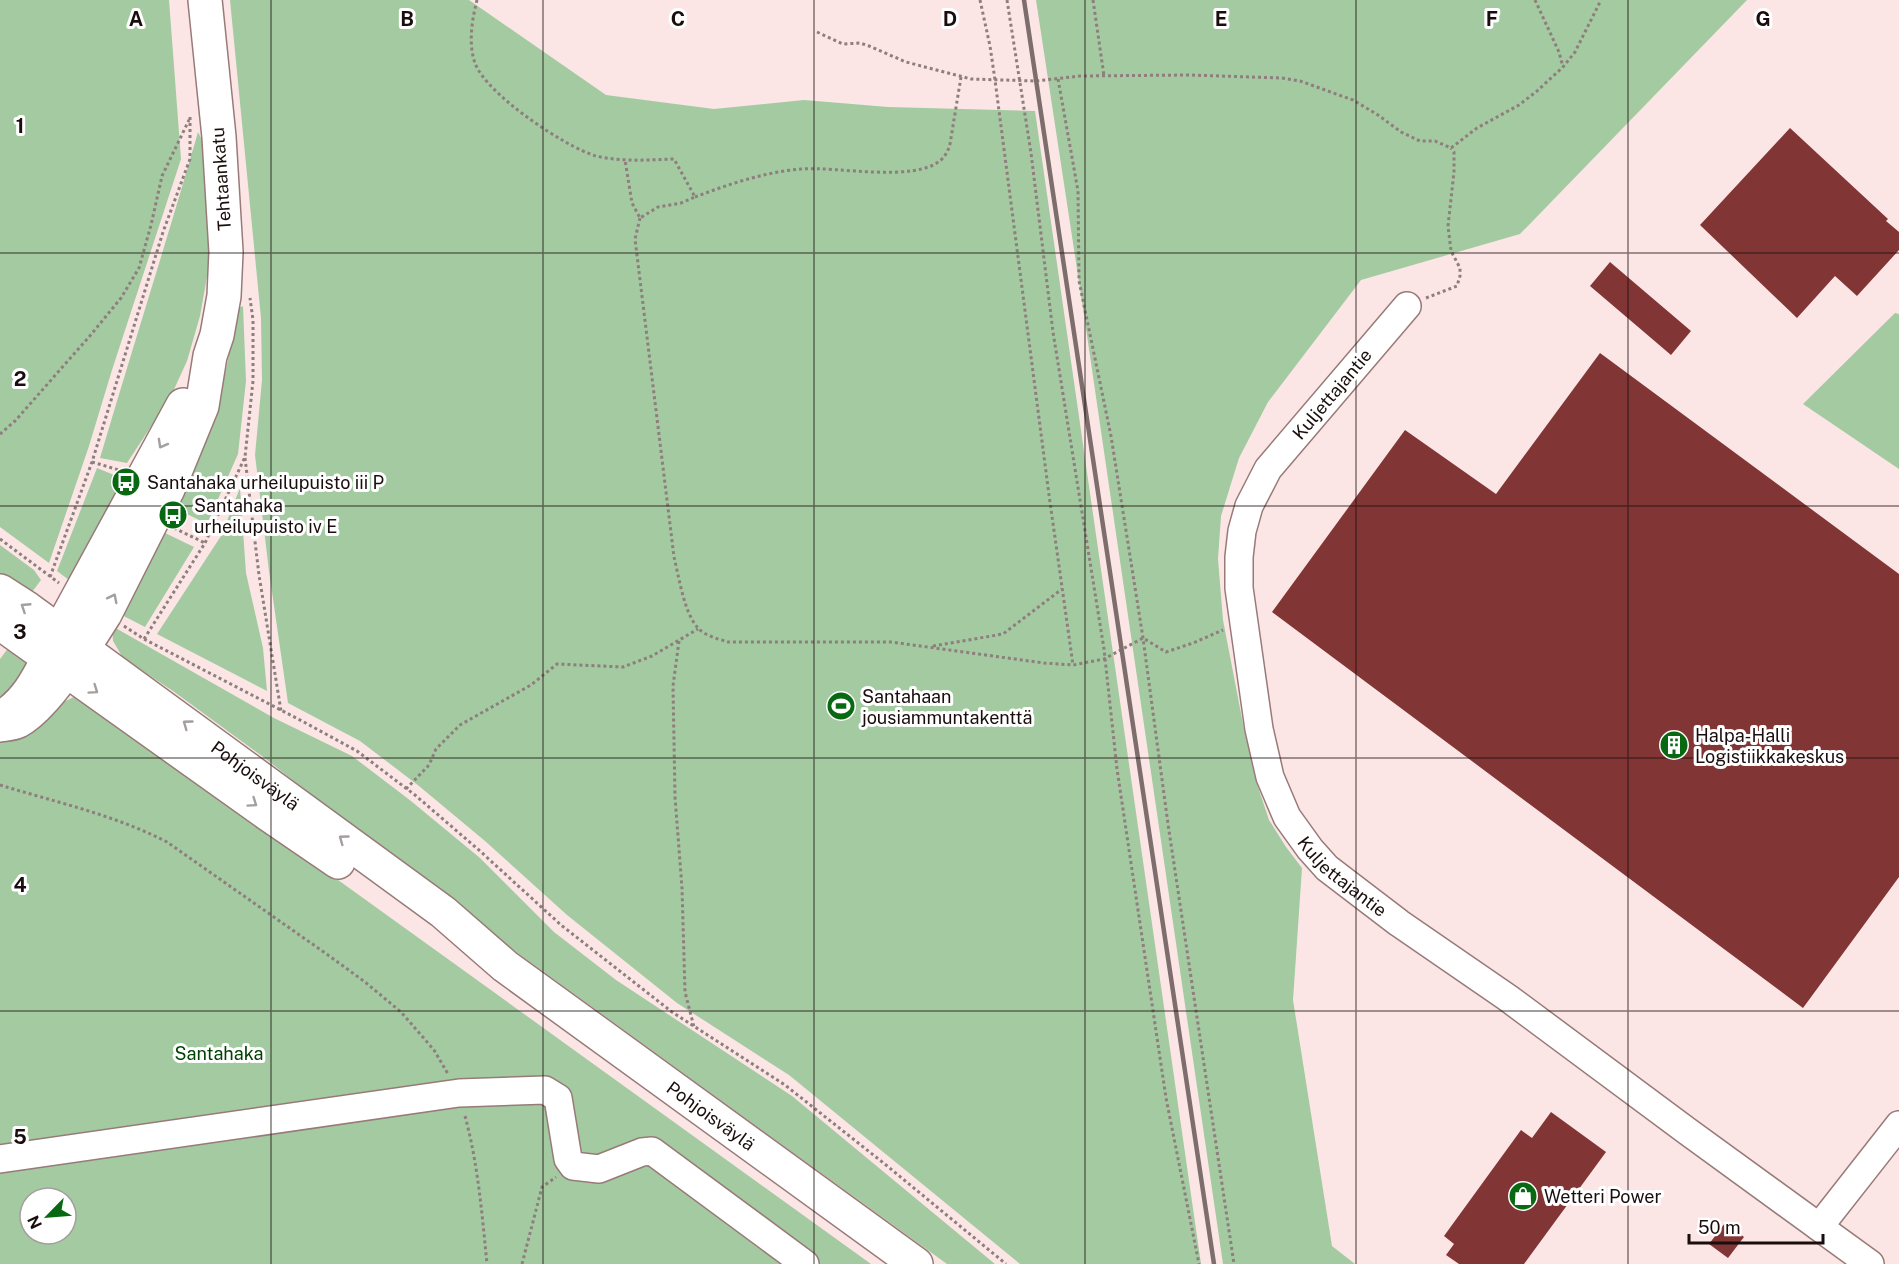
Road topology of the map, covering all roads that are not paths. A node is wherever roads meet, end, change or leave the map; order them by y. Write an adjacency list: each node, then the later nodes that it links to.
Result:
1 (205, 0): 3 (main road, Tehtaankatu)
2 (1407, 306): 12 (street, Kuljettajantie)
3 (210, 356): 5 (main road, Tehtaankatu, one-way to 5); 5 (main road, Tehtaankatu, one-way to 3)
4 (0, 591): 7 (main road, Pohjoisväylä, one-way to 4)
5 (92, 605): 7 (main road, Tehtaankatu)
6 (0, 623): 7 (main road, Pohjoisväylä)
7 (64, 652): 8 (street); 9 (street); 14 (main road, Pohjoisväylä)
8 (0, 715)
9 (0, 728)
10 (1899, 1125): 12 (street)
11 (0, 1159): 13 (street)
12 (1819, 1227): 15 (street, Kuljettajantie)
13 (806, 1264)
14 (916, 1264)
15 (1870, 1264)

